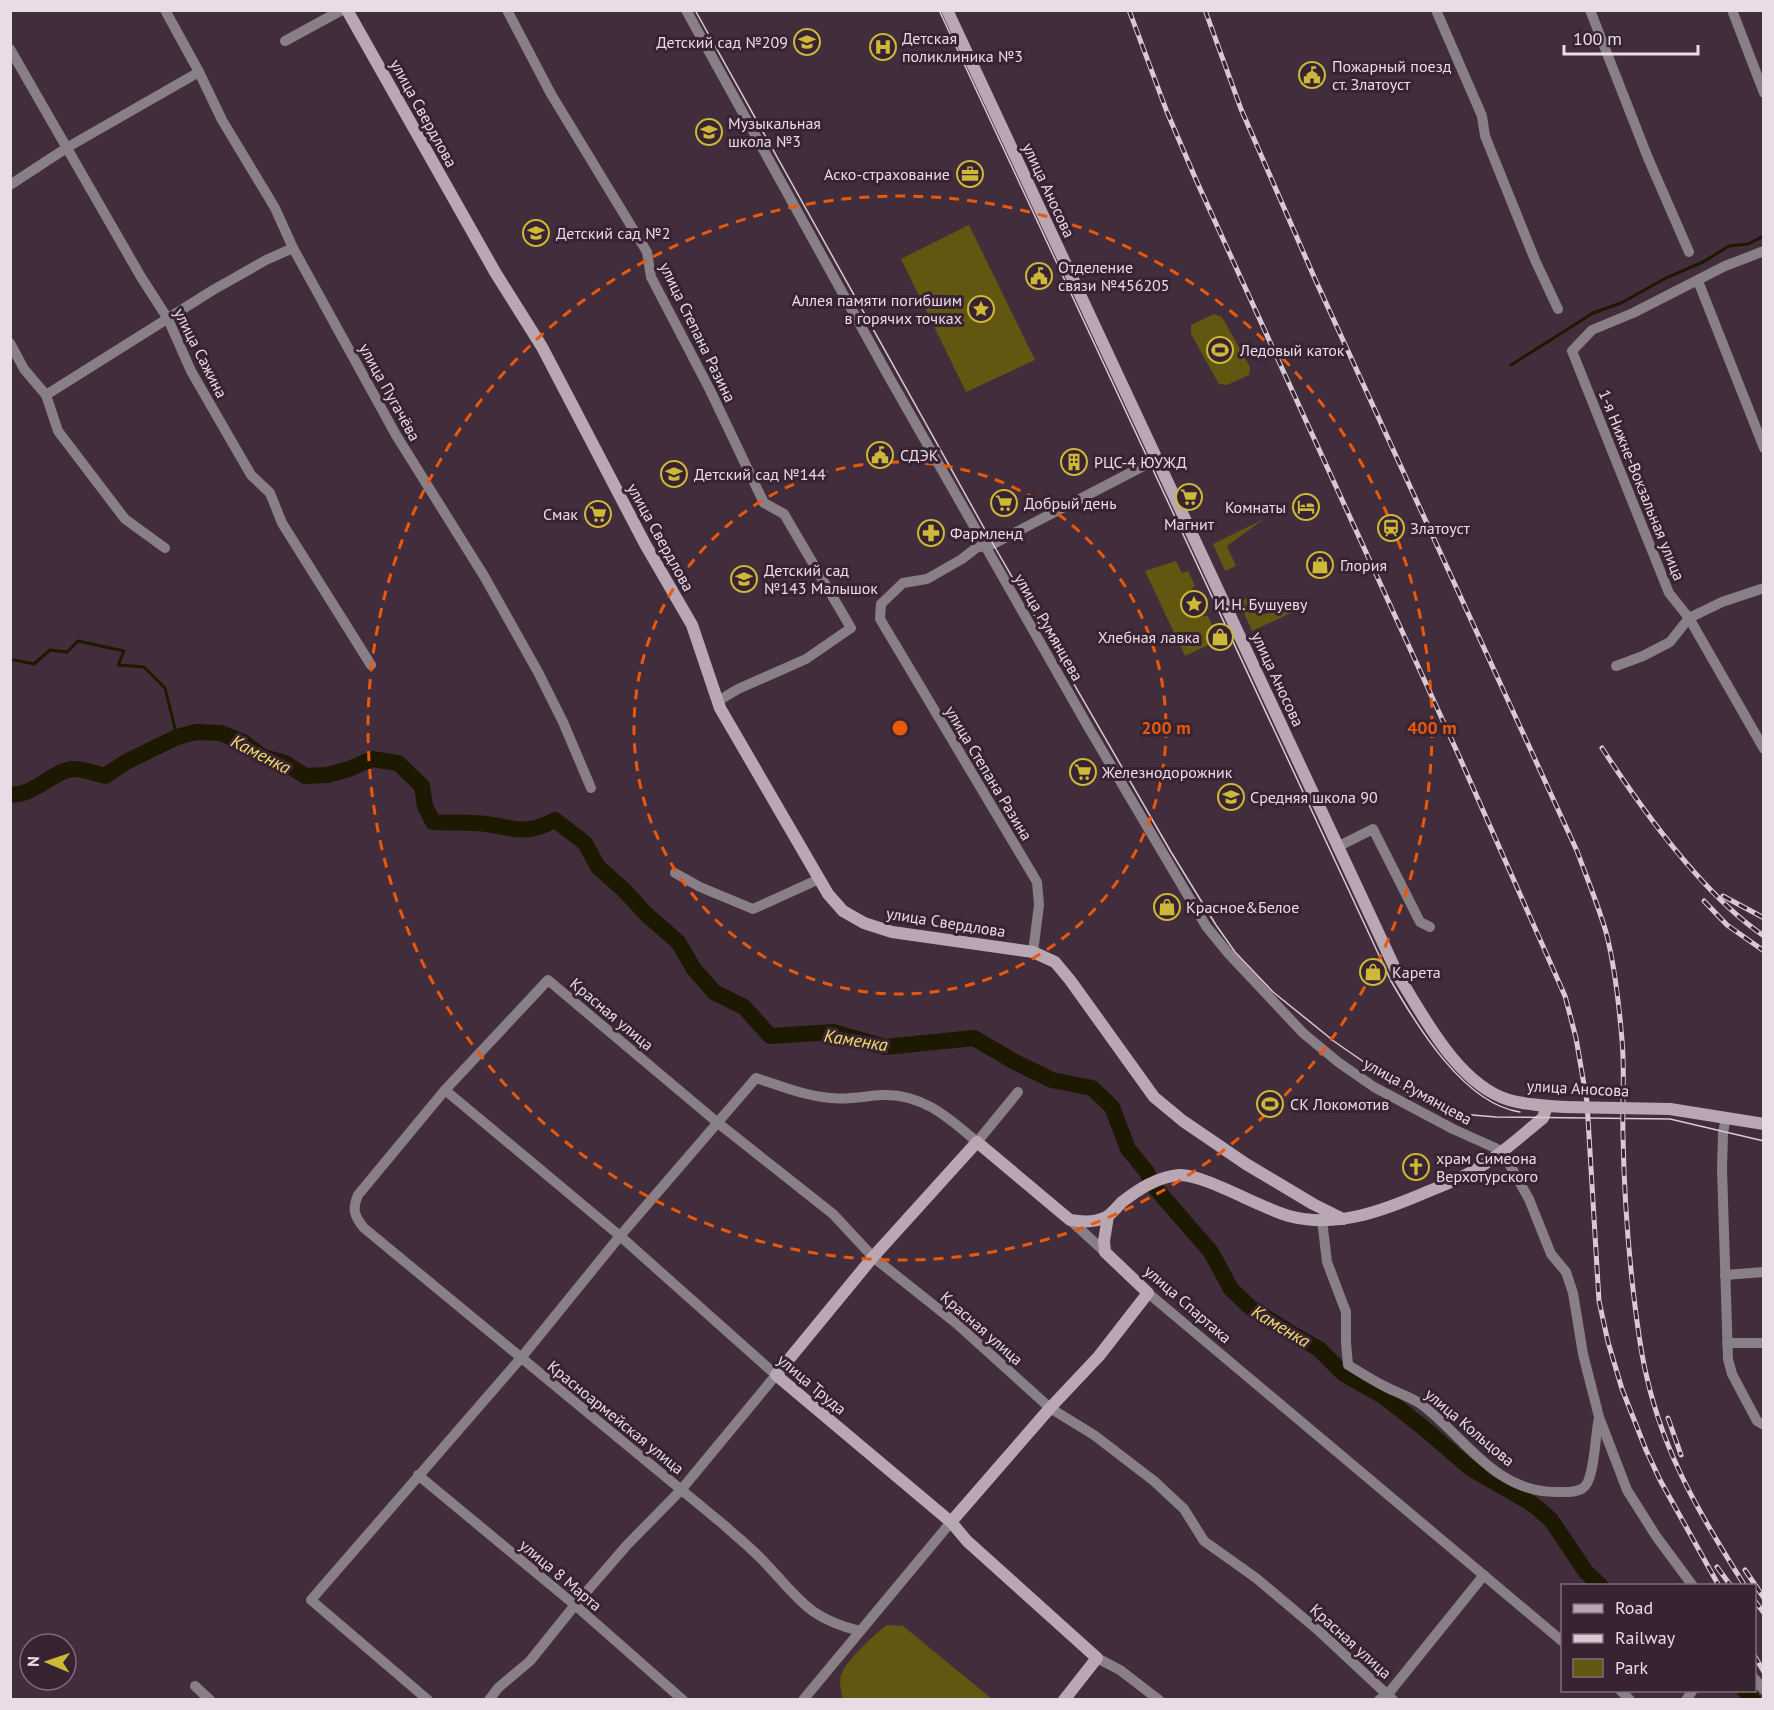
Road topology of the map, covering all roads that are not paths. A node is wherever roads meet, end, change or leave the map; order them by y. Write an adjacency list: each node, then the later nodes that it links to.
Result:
1 (165, 10): 12 (street, улица Пугачёва)
2 (342, 10): 10 (street)
3 (347, 10): 32 (street, улица Свердлова)
4 (507, 10): 32 (street, улица Степана Разина)
5 (686, 10): 26 (street, улица Румянцева)
6 (947, 10): 25 (street, улица Аносова)
7 (1437, 10): 20 (street)
8 (1590, 10): 18 (street)
9 (1732, 10): 13 (street)
10 (285, 41)
11 (10, 49): 14 (street, улица Сажина)
12 (200, 72): 14 (street); 16 (street, улица Пугачёва)
13 (1764, 93)
14 (68, 147): 15 (street); 21 (street, улица Сажина)
15 (10, 185)
16 (293, 248): 21 (street); 34 (street, улица Пугачёва)
17 (1764, 251): 19 (street)
18 (1689, 252)
19 (1698, 281): 24 (street); 29 (street, 1-я Нижне-Вокзальная улица)
20 (1558, 309)
21 (168, 319): 23 (street); 30 (street, улица Сажина)
22 (10, 343): 23 (street)
23 (46, 395): 27 (street)
24 (1764, 448)
25 (1157, 459): 26 (street); 35 (street, улица Аносова)
26 (985, 546): 39 (street, улица Степана Разина); 47 (street, улица Румянцева)
27 (165, 548)
28 (1764, 588): 29 (street)
29 (1689, 618): 31 (street); 33 (street, 1-я Нижне-Вокзальная улица)
30 (371, 665)
31 (1616, 666)
32 (718, 701): 37 (street, улица Свердлова)
33 (1764, 749)
34 (591, 788)
35 (1337, 847): 38 (street); 42 (street, улица Аносова)
36 (675, 873): 37 (street)
37 (819, 879): 39 (street, улица Свердлова)
38 (1430, 927)
39 (1033, 952): 49 (street)
40 (445, 1090): 44 (street, Красная улица); 52 (street, улица Труда); 60 (street, Красноармейская улица)
41 (1018, 1092): 46 (street)
42 (1547, 1106): 43 (street, улица Аносова, bridge); 47 (street)
43 (1726, 1117): 45 (street, улица Аносова); 56 (street)
44 (718, 1122): 46 (street, улица Спартака); 52 (street); 54 (street, Красная улица)
45 (1764, 1124)
46 (977, 1142): 50 (street, улица Спартака); 54 (street)
47 (1502, 1151): 49 (street); 63 (street, улица Кольцова)
48 (1108, 1216): 50 (street); 51 (street); 53 (street)
49 (1343, 1219): 51 (street)
50 (1070, 1220): 53 (street, улица Спартака)
51 (1322, 1220): 63 (street, улица Кольцова)
52 (620, 1236): 60 (street); 61 (street, улица Труда)
53 (1105, 1252): 57 (street, улица Спартака)
54 (873, 1257): 61 (street); 62 (street, Красная улица)
55 (1764, 1272): 56 (street)
56 (1725, 1275): 58 (street)
57 (1148, 1293): 62 (street); 68 (street, улица Спартака)
58 (1727, 1343): 59 (street); 64 (street)
59 (1764, 1343)
60 (521, 1358): 65 (street); 66 (street, Красноармейская улица)
61 (776, 1375): 66 (street); 67 (street, улица Труда)
62 (1050, 1408): 67 (street); 75 (street, Красная улица)
63 (1599, 1417): 69 (street)
64 (1764, 1425)
65 (418, 1475): 70 (street, улица 8 Марта); 77 (street)
66 (681, 1490): 70 (street); 71 (street, Красноармейская улица)
67 (951, 1522): 71 (street); 73 (street, улица Труда)
68 (1484, 1575): 72 (street, улица Спартака); 75 (street)
69 (1692, 1584)
70 (575, 1605): 78 (street); 79 (street, улица 8 Марта)
71 (860, 1631): 80 (street)
72 (1561, 1639)
73 (1097, 1658): 81 (street); 82 (street, улица Труда)
74 (195, 1686): 76 (street)
75 (1387, 1698)
76 (210, 1700)
77 (428, 1700)
78 (489, 1700)
79 (683, 1700)
80 (803, 1700)
81 (1064, 1700)
82 (1159, 1700)

